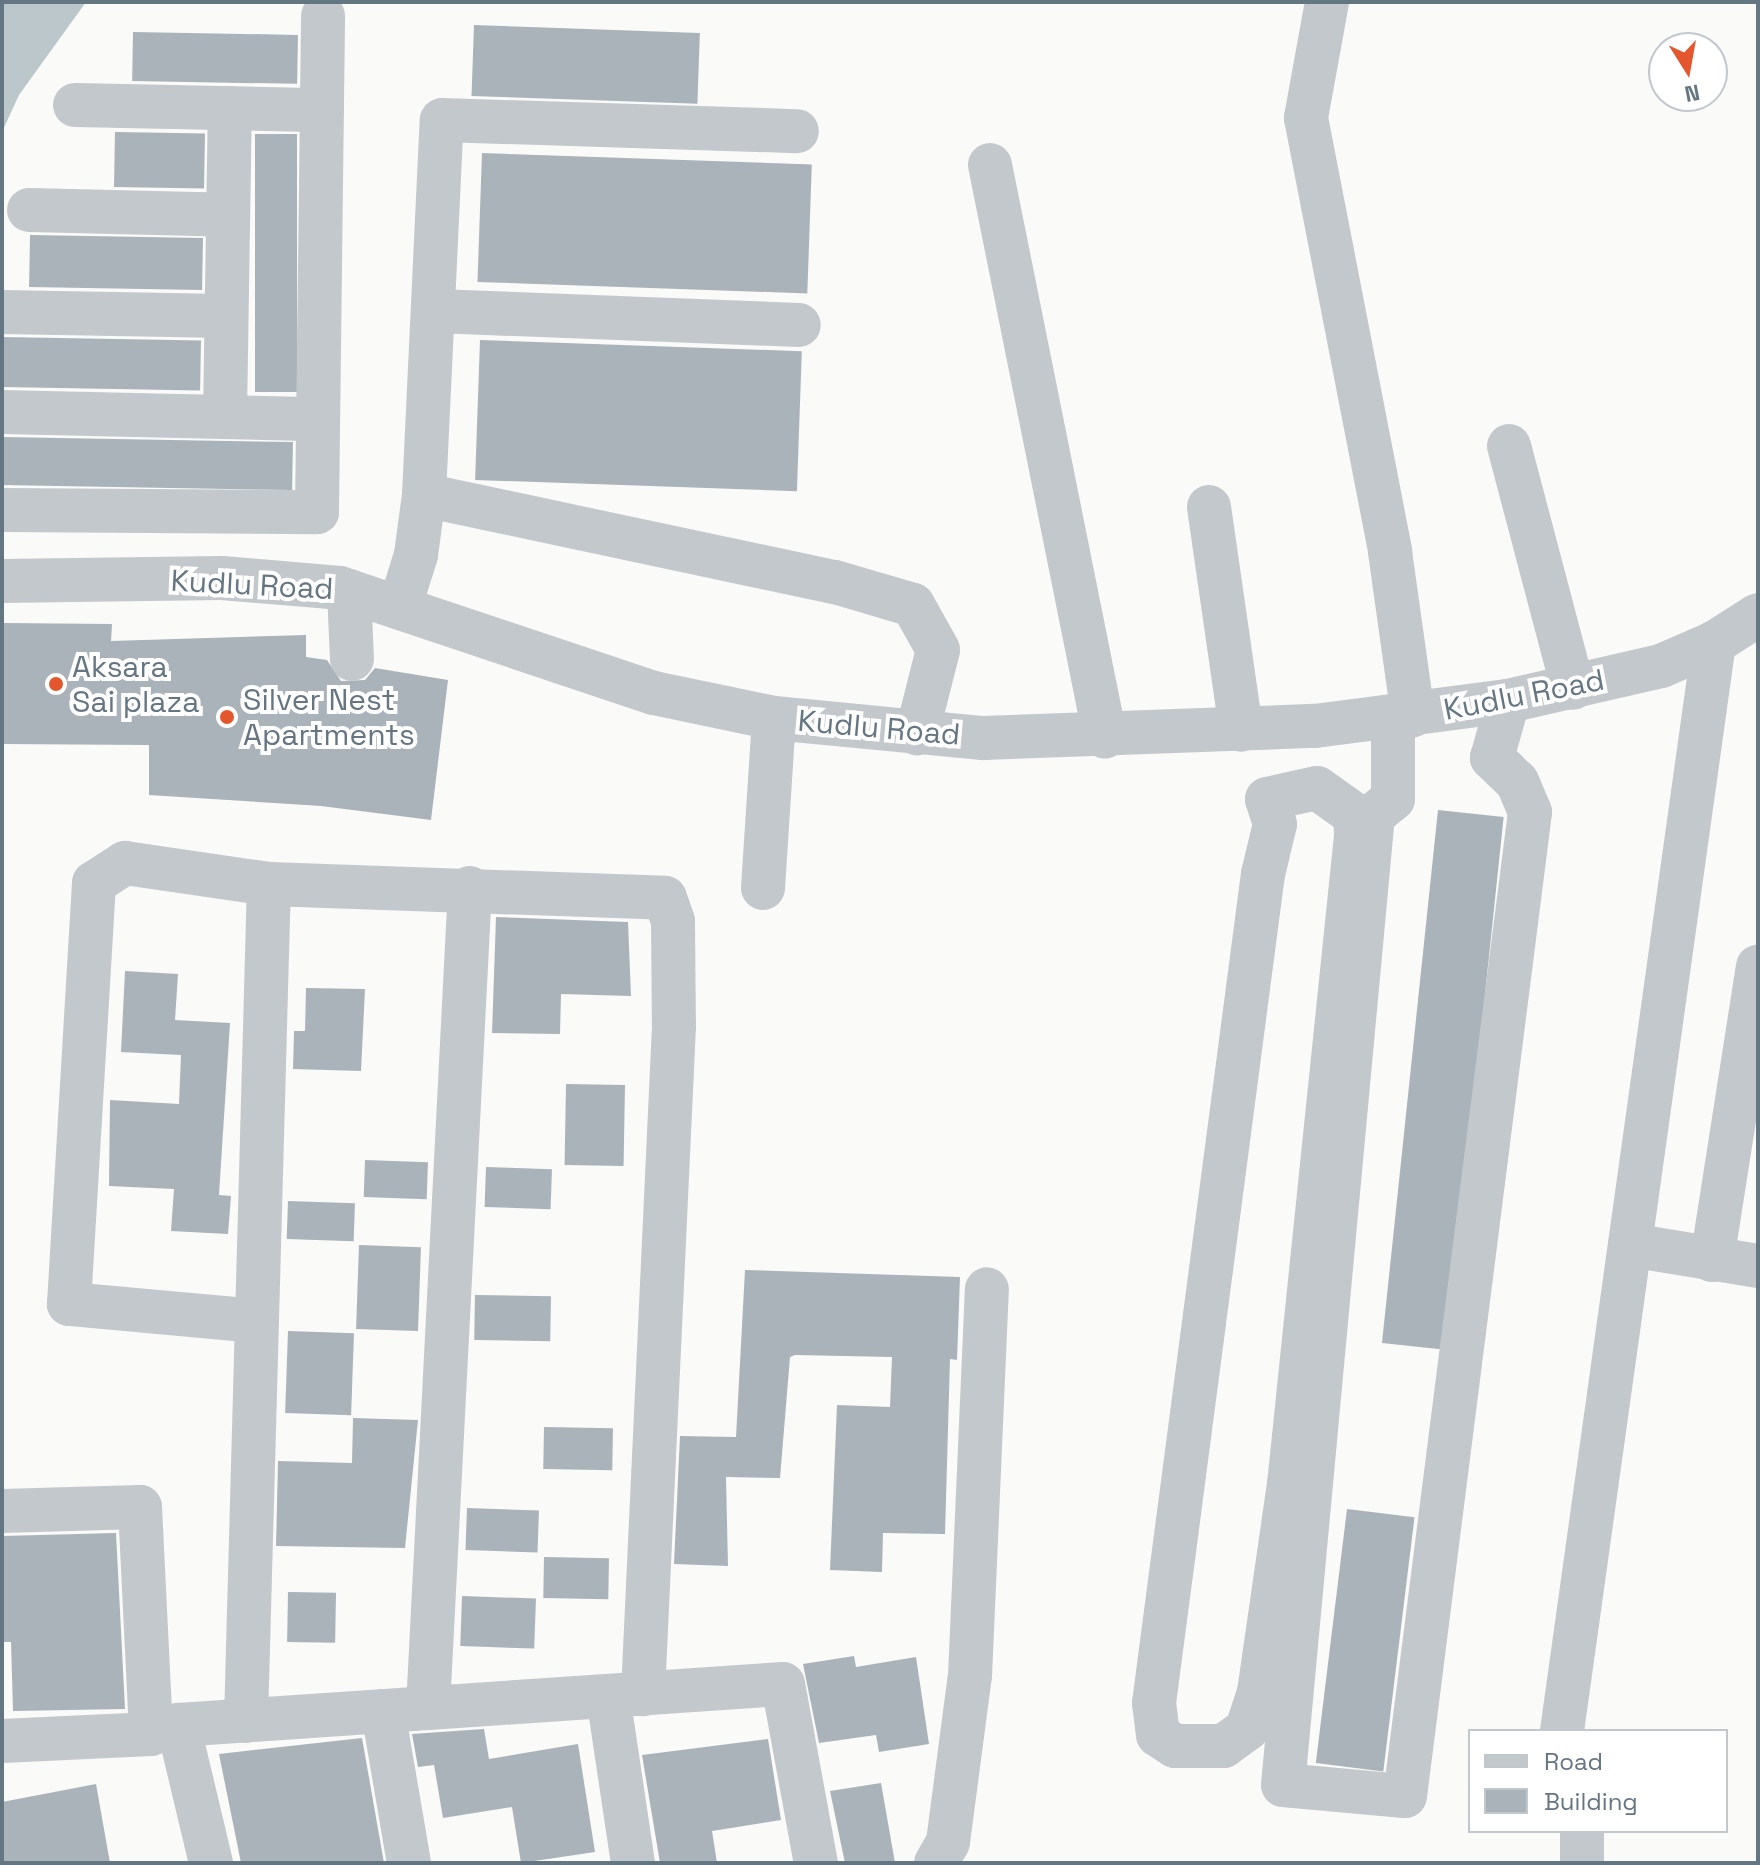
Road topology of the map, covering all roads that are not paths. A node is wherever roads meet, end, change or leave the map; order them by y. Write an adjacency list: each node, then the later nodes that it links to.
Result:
1 (1327, 2): 31 (street)
2 (323, 16): 5 (street)
3 (75, 105): 4 (street)
4 (230, 108): 5 (street); 9 (street)
5 (322, 110): 16 (street)
6 (797, 131): 10 (street)
7 (990, 165): 34 (street)
8 (29, 210): 9 (street)
9 (228, 215): 12 (street)
10 (435, 311): 13 (street); 18 (street)
11 (2, 312): 12 (street)
12 (226, 316): 15 (street)
13 (799, 325)
14 (2, 412): 15 (street)
15 (225, 417): 16 (street)
16 (318, 419): 20 (street)
17 (1509, 446): 27 (street)
18 (424, 495): 23 (street); 33 (street)
19 (1209, 507): 32 (street)
20 (2, 510)
21 (2, 581): 22 (street, Kudlu Road)
22 (349, 591): 23 (street, Kudlu Road); 26 (street)
23 (400, 606): 29 (street, Kudlu Road)
24 (1758, 615): 25 (street, Kudlu Road)
25 (1714, 643): 27 (street, Kudlu Road); 40 (street)
26 (352, 659)
27 (1573, 688): 28 (street, Kudlu Road)
28 (1508, 701): 31 (street, Kudlu Road); 31 (street)
29 (774, 718): 33 (street, Kudlu Road); 38 (street)
30 (1315, 726): 31 (street, Kudlu Road); 32 (street, Kudlu Road); 35 (street)
31 (1400, 728)
32 (1241, 730): 34 (street, Kudlu Road)
33 (917, 733): 34 (street, Kudlu Road)
34 (1105, 737)
35 (1317, 788): 35 (street)
36 (269, 884): 37 (street); 44 (street); 44 (street)
37 (470, 888): 46 (street); 47 (street)
38 (763, 888)
39 (1758, 967): 41 (street)
40 (1630, 1245): 41 (street); 50 (street)
41 (1712, 1260): 42 (street)
42 (1758, 1266)
43 (987, 1289): 57 (street)
44 (257, 1321): 49 (street)
45 (2, 1511): 51 (street)
46 (626, 1695): 47 (street); 55 (street); 56 (street)
47 (428, 1708): 48 (street)
48 (383, 1711): 49 (street); 54 (street)
49 (246, 1721): 53 (street)
50 (1562, 1729)
51 (2, 1741)
52 (1582, 1833): 58 (street)
53 (211, 1863)
54 (409, 1863)
55 (633, 1863)
56 (816, 1863)
57 (936, 1863)
58 (1582, 1863)

